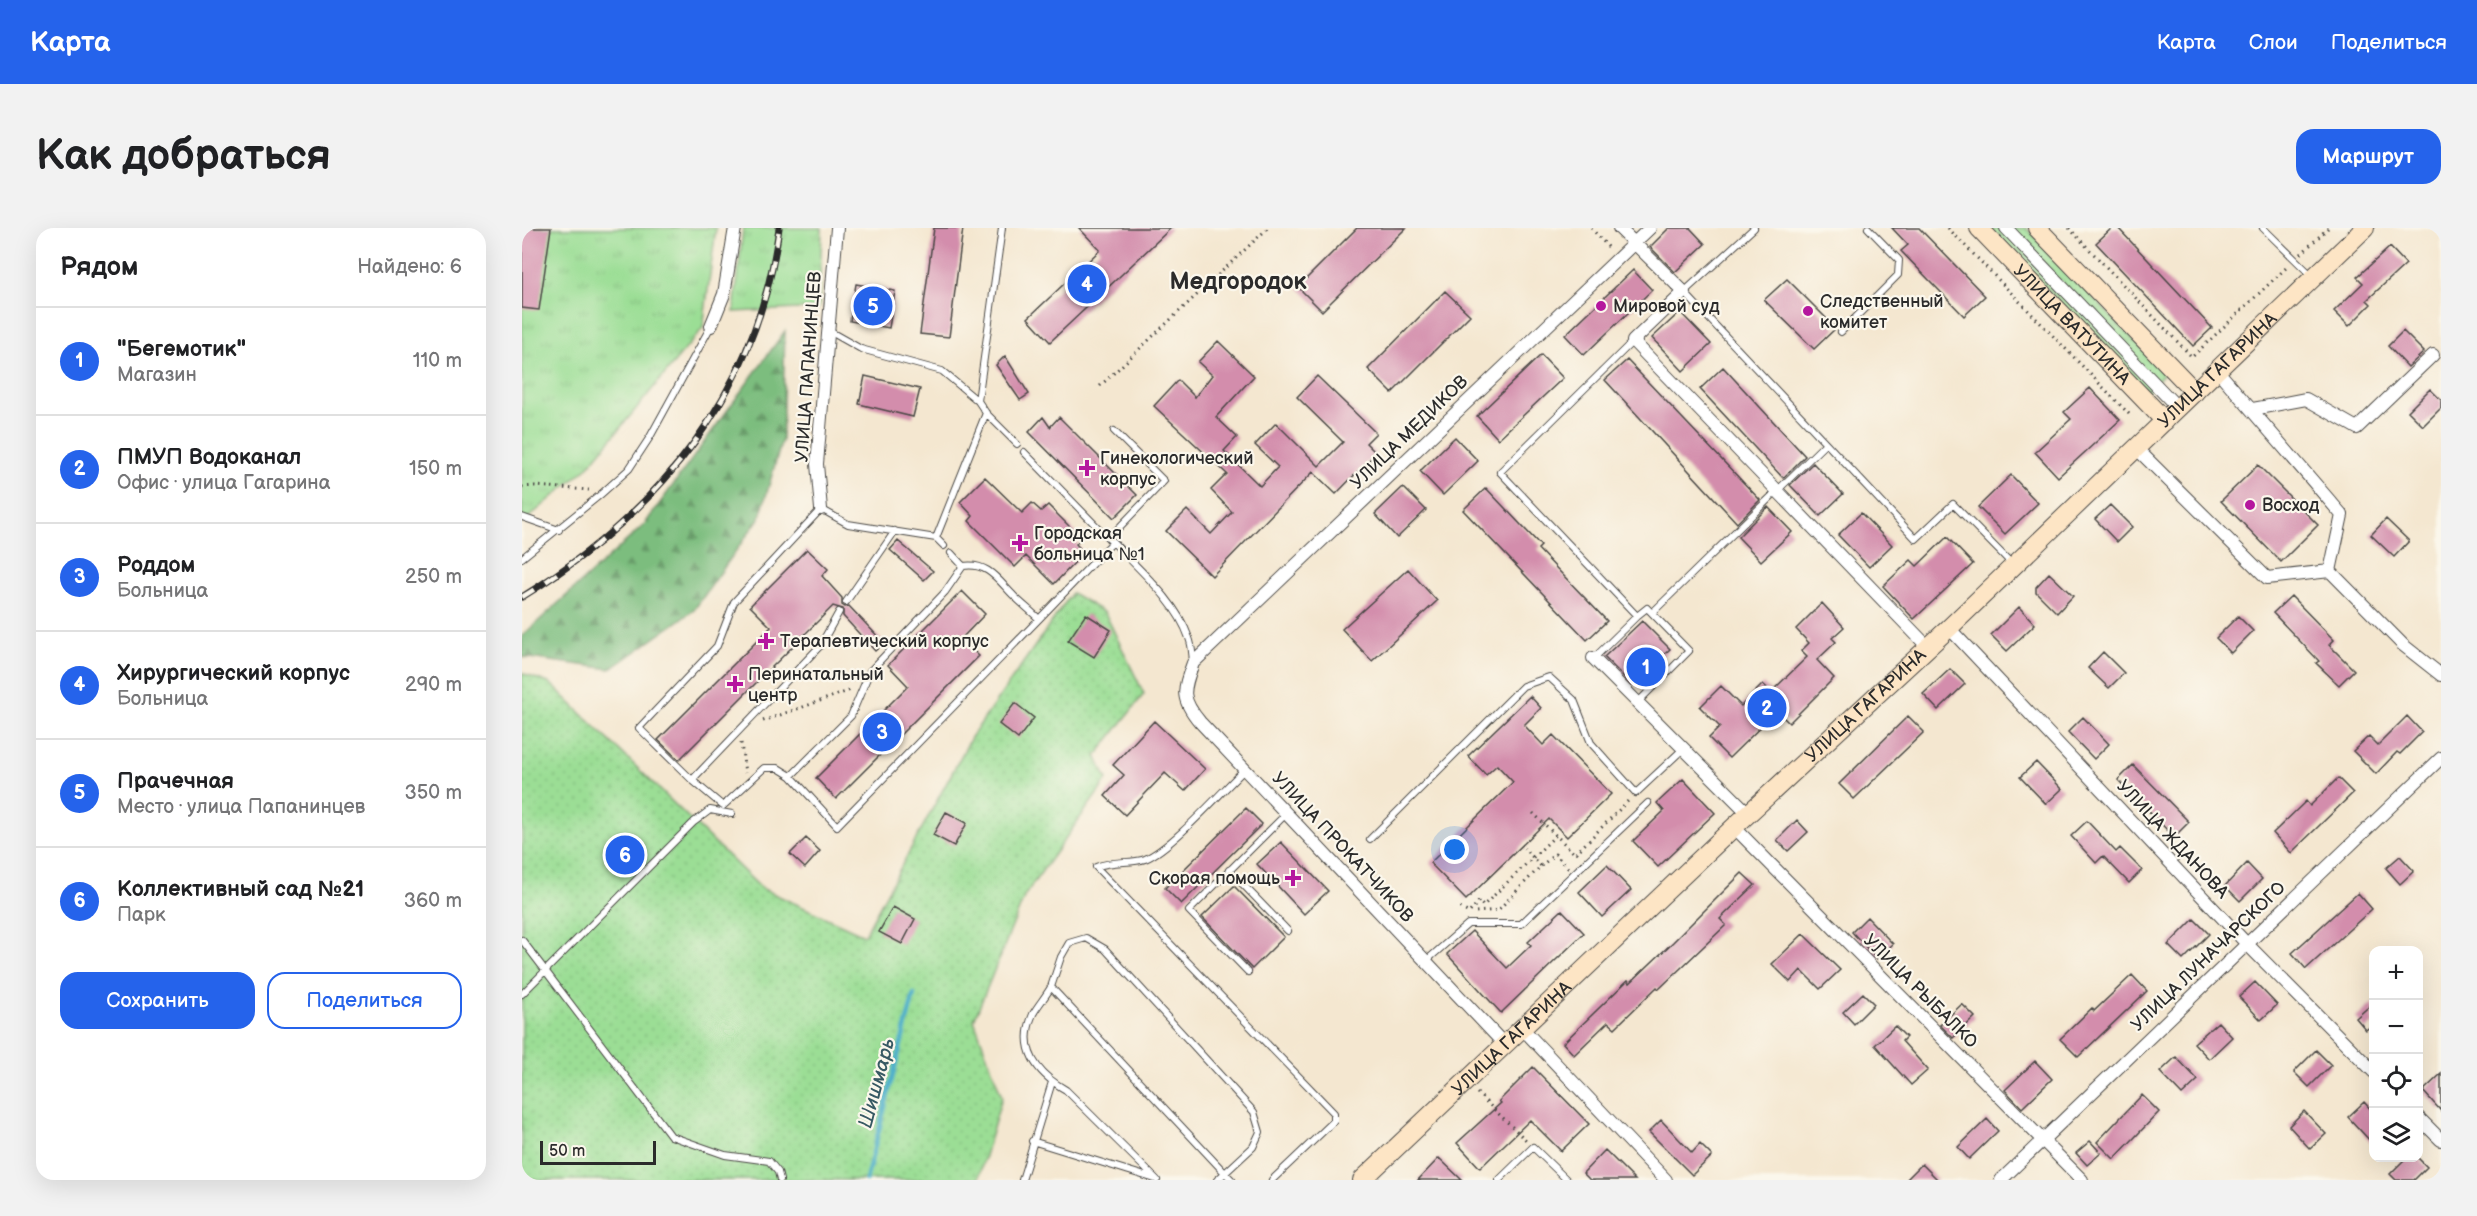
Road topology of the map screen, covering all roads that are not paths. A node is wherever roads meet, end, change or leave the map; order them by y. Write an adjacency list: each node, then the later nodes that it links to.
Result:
1 (735, 228): 16 (street)
2 (837, 228): 17 (street, УЛИЦА ПАПАНИНЦЕВ)
3 (1002, 228): 23 (lane)
4 (1619, 228): 13 (street)
5 (1650, 228): 13 (street, УЛИЦА МЕДИКОВ)
6 (1754, 228): 15 (lane)
7 (1868, 228): 18 (lane)
8 (1979, 228): 26 (street, УЛИЦА ВАТУТИНА)
9 (2006, 228): 26 (street)
10 (2037, 228): 22 (street)
11 (2263, 228): 14 (lane)
12 (2365, 228): 14 (street, УЛИЦА ГАГАРИНА)
13 (1634, 244): 15 (street); 53 (street, УЛИЦА МЕДИКОВ)
14 (2313, 278): 21 (street, УЛИЦА ГАГАРИНА)
15 (1683, 292): 19 (street); 28 (lane)
16 (711, 326): 35 (lane)
17 (829, 330): 23 (lane); 33 (street, УЛИЦА ПАПАНИНЦЕВ)
18 (1841, 332)
19 (1633, 341): 32 (street); 48 (lane)
20 (2433, 355): 24 (street)
21 (2217, 370): 22 (street, УЛИЦА ГАГАРИНА); 24 (street)
22 (2194, 392): 26 (street, УЛИЦА ГАГАРИНА)
23 (978, 401): 25 (lane)
24 (2253, 409): 44 (street)
25 (986, 413): 29 (lane); 37 (lane)
26 (2171, 414): 30 (street, УЛИЦА ГАГАРИНА)
27 (1114, 431): 38 (lane)
28 (1826, 443): 32 (lane); 43 (lane)
29 (1017, 444)
30 (2136, 448): 43 (street, УЛИЦА ГАГАРИНА); 44 (street)
31 (1024, 452): 38 (lane)
32 (1777, 491): 47 (lane); 51 (street)
33 (821, 509): 36 (lane); 60 (lane)
34 (522, 517): 35 (lane)
35 (559, 530): 41 (lane)
36 (894, 531): 37 (lane); 45 (lane)
37 (936, 538): 39 (lane)
38 (1111, 540): 49 (lane); 53 (lane)
39 (944, 546)
40 (951, 553): 42 (lane)
41 (522, 558)
42 (963, 566): 49 (lane); 59 (lane)
43 (2013, 566): 50 (street, УЛИЦА ГАГАРИНА)
44 (2330, 572): 54 (street)
45 (846, 602)
46 (839, 612): 60 (lane)
47 (1652, 613): 48 (lane); 55 (lane)
48 (1637, 616): 52 (lane)
49 (1039, 619): 59 (lane)
50 (1949, 628): 51 (street, УЛИЦА ГАГАРИНА); 70 (street, УЛИЦА ЖДАНОВА)
51 (1928, 647): 62 (street, УЛИЦА ГАГАРИНА)
52 (1593, 658): 55 (street)
53 (1193, 663): 58 (street, УЛИЦА ПРОКАТЧИКОВ)
54 (2441, 675)
55 (1636, 703): 56 (street)
56 (1683, 749): 62 (street); 66 (lane)
57 (2441, 758): 70 (street, УЛИЦА ЛУНАЧАРСКОГО)
58 (1245, 769): 64 (street, УЛИЦА ПРОКАТЧИКОВ); 90 (lane)
59 (791, 776): 60 (lane)
60 (692, 780)
61 (1648, 803): 71 (lane)
62 (1748, 813): 65 (street, УЛИЦА ГАГАРИНА)
63 (732, 814): 72 (lane)
64 (1287, 814): 67 (lane); 71 (street, УЛИЦА ПРОКАТЧИКОВ)
65 (1734, 826): 76 (street, УЛИЦА ГАГАРИНА); 83 (street, УЛИЦА РЫБАЛКО)
66 (1370, 839)
67 (1229, 870): 68 (lane); 73 (lane)
68 (1288, 931)
69 (522, 940): 72 (lane)
70 (2246, 943): 78 (street, УЛИЦА ЖДАНОВА); 83 (street, УЛИЦА ЛУНАЧАРСКОГО)
71 (1425, 961): 77 (street, УЛИЦА ПРОКАТЧИКОВ)
72 (546, 970): 75 (lane); 85 (lane)
73 (1248, 972)
74 (1051, 987): 79 (lane); 84 (lane); 84 (lane)
75 (522, 994)
76 (1521, 1027): 77 (street, УЛИЦА ГАГАРИНА); 94 (street)
77 (1504, 1044): 91 (street, УЛИЦА ГАГАРИНА)
78 (2369, 1068)
79 (1052, 1082): 82 (lane); 87 (lane)
80 (2423, 1122): 81 (street)
81 (2441, 1140)
82 (1032, 1141): 86 (lane); 87 (lane)
83 (2044, 1141): 95 (street, УЛИЦА ЛУНАЧАРСКОГО); 96 (street, УЛИЦА РЫБАЛКО)
84 (1225, 1173): 88 (lane); 89 (lane)
85 (780, 1180)
86 (1022, 1180)
87 (1156, 1180)
88 (1217, 1180)
89 (1232, 1180)
90 (1272, 1180)
91 (1362, 1180)
92 (1499, 1180): 93 (lane)
93 (1567, 1180)
94 (1666, 1180)
95 (2001, 1180)
96 (2082, 1180)

